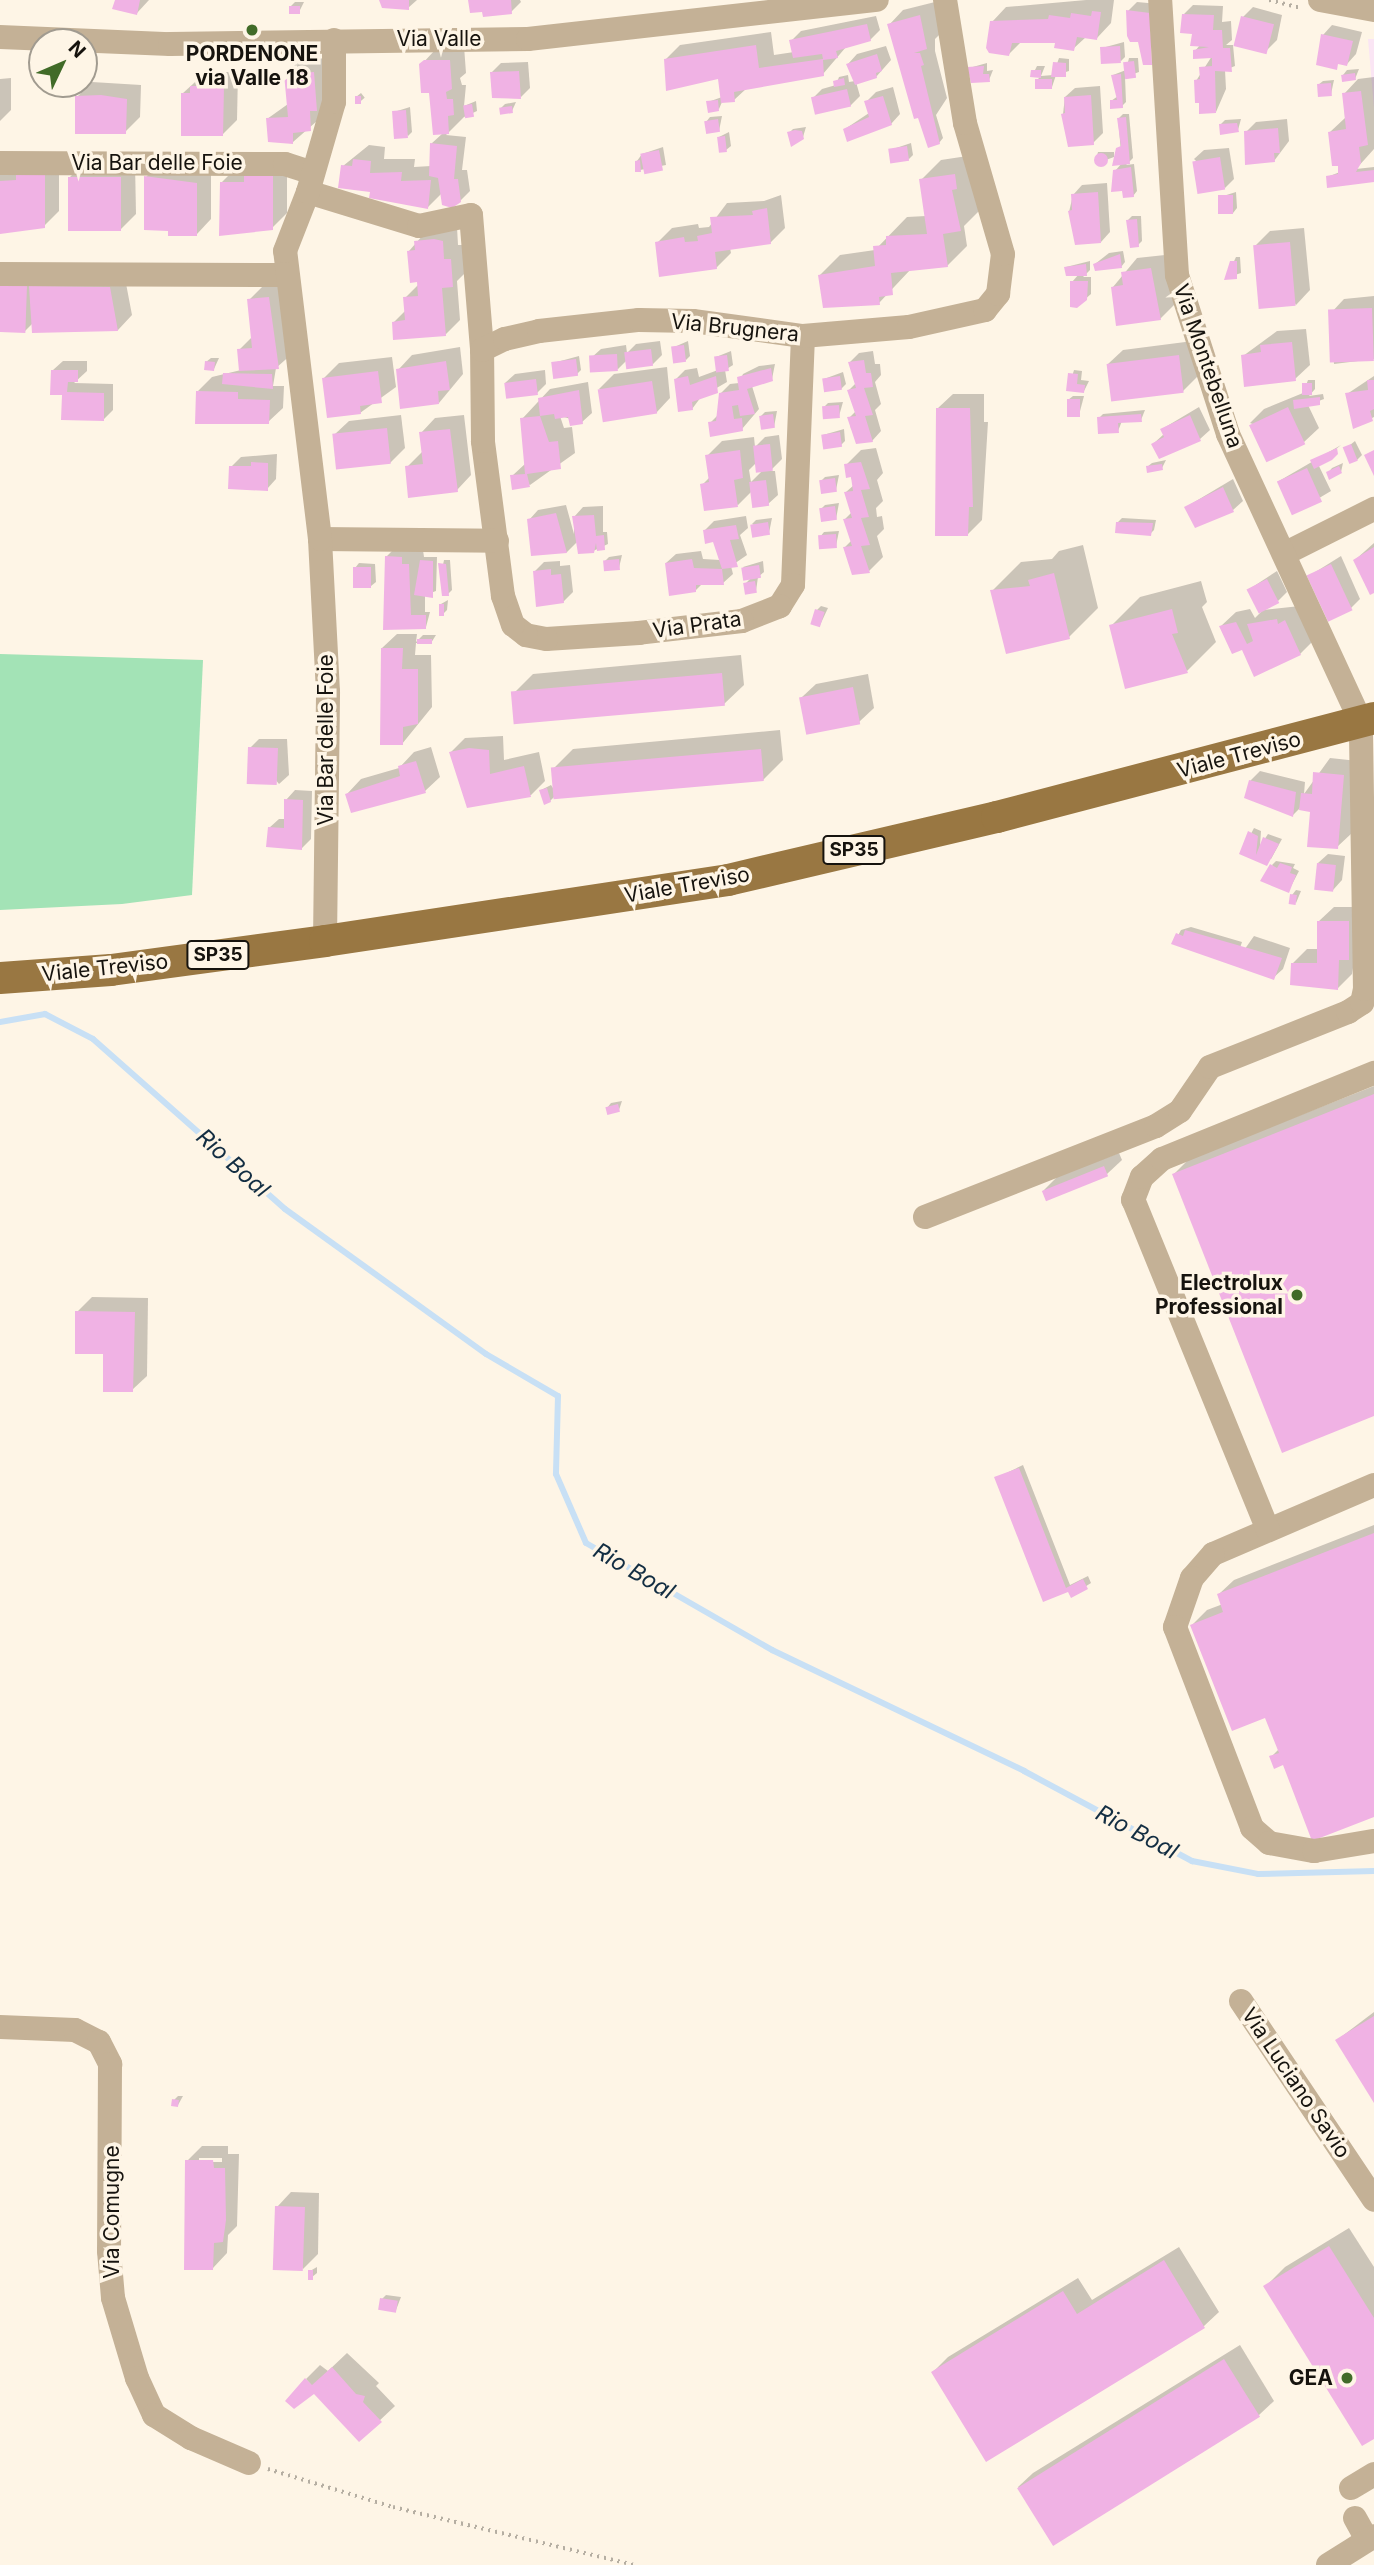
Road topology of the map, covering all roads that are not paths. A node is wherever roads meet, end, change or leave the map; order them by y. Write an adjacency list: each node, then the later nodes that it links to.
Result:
1 (877, 0): 7 (street, Via Valle)
2 (945, 0): 12 (street, Via Brugnera)
3 (1160, 0): 17 (street, Via Montebelluna)
4 (1320, 0): 5 (street)
5 (1374, 10)
6 (0, 37): 7 (street, Via Valle)
7 (334, 40): 9 (street, Via Bar delle Foie)
8 (0, 163): 9 (street, Via Bar delle Foie)
9 (310, 183): 11 (street, Via Bar delle Foie); 13 (street)
10 (0, 274): 11 (street)
11 (285, 275): 15 (street, Via Bar delle Foie)
12 (803, 336): 13 (street, Via Brugnera); 16 (street, Via Prata)
13 (482, 350): 16 (street)
14 (1374, 509): 17 (street)
15 (320, 539): 16 (street); 19 (street, Via Bar delle Foie)
16 (497, 541)
17 (1284, 554): 18 (street, Via Montebelluna)
18 (1367, 720): 19 (main road, Viale Treviso / SP35); 22 (street)
19 (325, 941): 20 (main road, Viale Treviso / SP35)
20 (0, 978)
21 (1374, 1073): 24 (street)
22 (925, 1217)
23 (1374, 1485): 24 (street)
24 (1268, 1530): 25 (street)
25 (1374, 1842)
26 (1241, 2001): 28 (street, Via Luciano Savio)
27 (0, 2027): 29 (street, Via Comugne)
28 (1374, 2200)
29 (249, 2463)
30 (1374, 2474): 31 (street)
31 (1351, 2488)
32 (1355, 2518): 33 (street)
33 (1371, 2538): 34 (street)
34 (1328, 2565)

